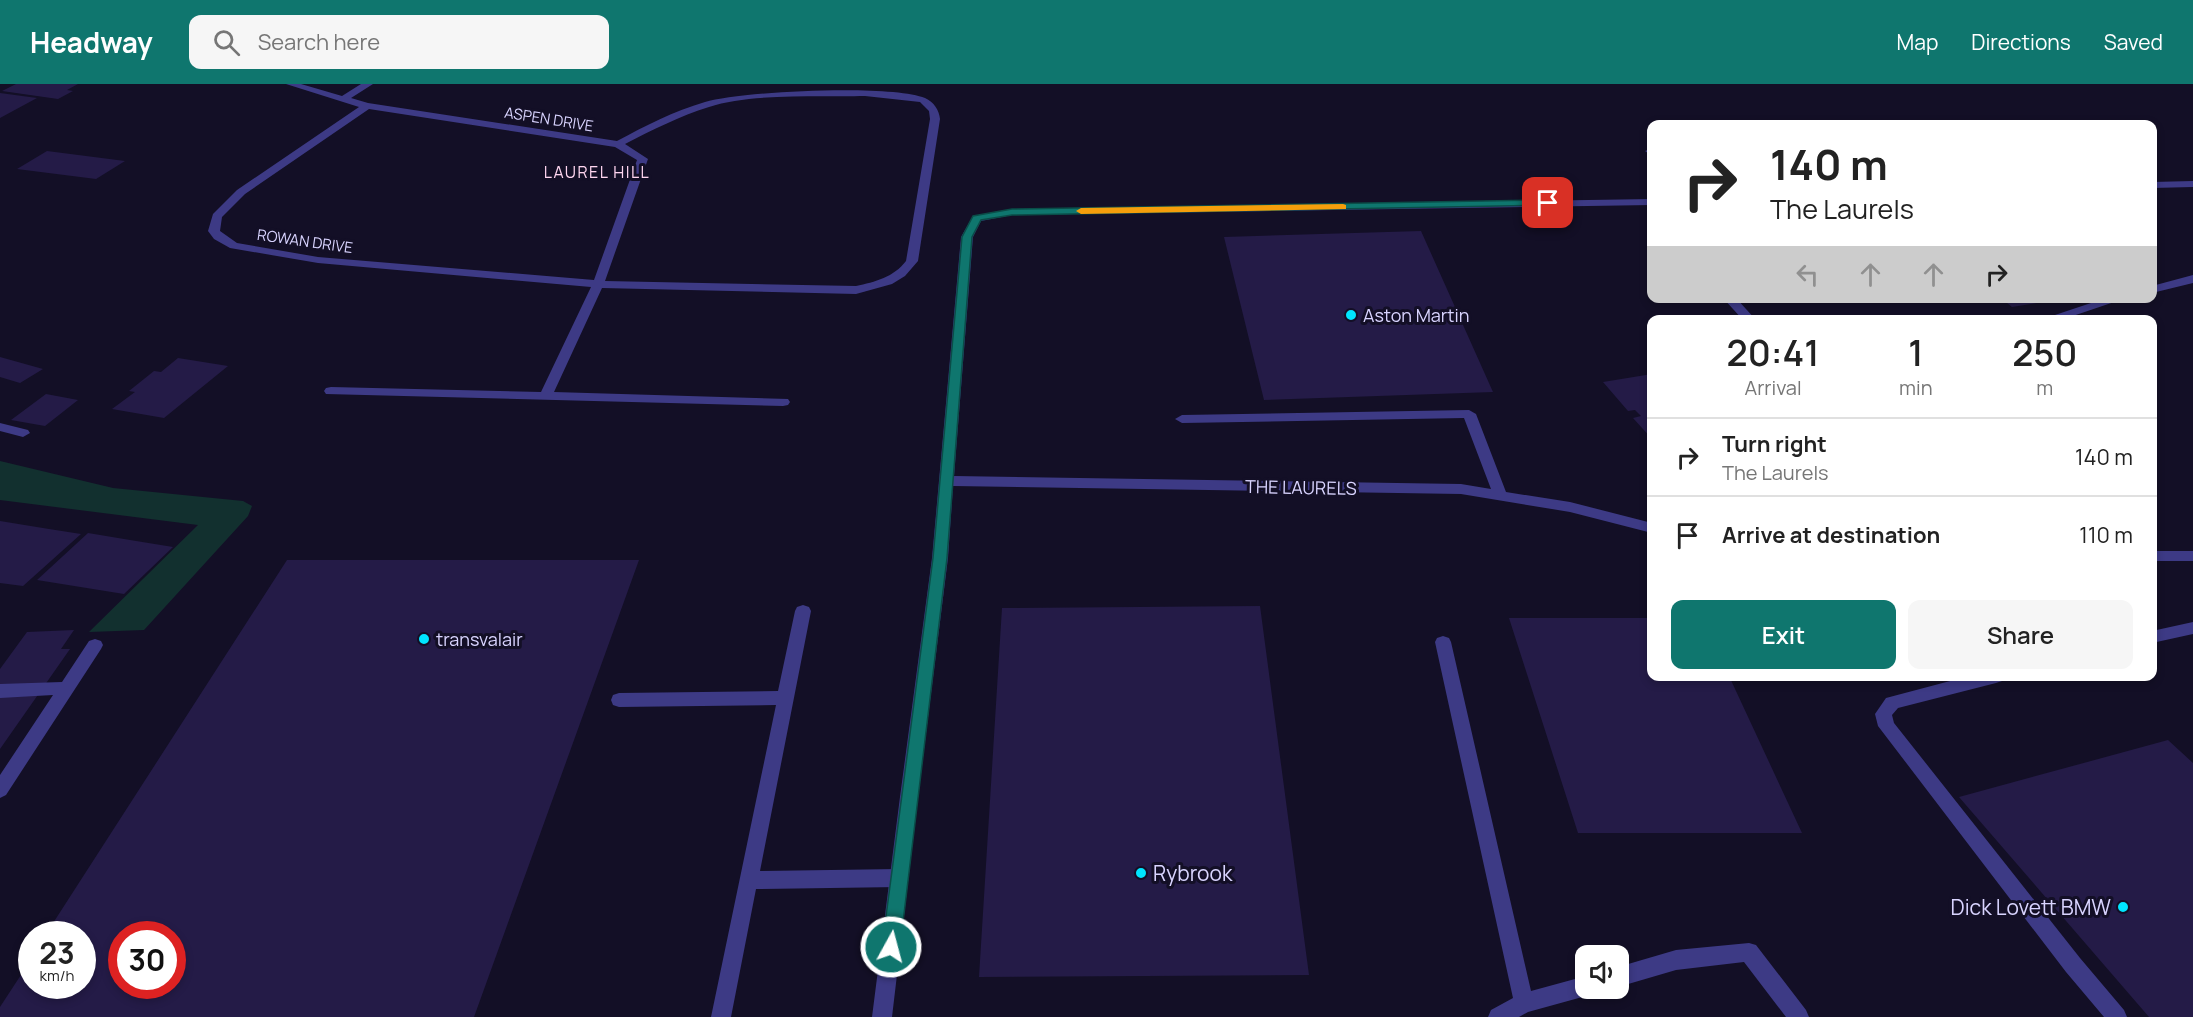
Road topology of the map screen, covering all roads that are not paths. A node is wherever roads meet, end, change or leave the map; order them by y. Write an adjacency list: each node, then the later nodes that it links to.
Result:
1 (291, 84): 3 (street, ASPEN DRIVE)
2 (368, 84): 3 (street)
3 (344, 99): 4 (street, ASPEN DRIVE)
4 (367, 106): 5 (street, ASPEN DRIVE); 10 (street, ROWAN DRIVE)
5 (618, 144): 10 (street, ASPEN DRIVE); 10 (street)
6 (2193, 184): 7 (street)
7 (2157, 185)
8 (1647, 202): 22 (street)
9 (2193, 279): 11 (street)
10 (598, 284): 17 (street)
11 (2157, 289)
12 (1734, 303): 14 (street)
13 (2103, 303): 15 (street)
14 (1745, 315)
15 (2063, 315)
16 (331, 391): 17 (street)
17 (546, 396): 18 (street)
18 (783, 402)
19 (1182, 419): 23 (street)
20 (0, 427): 21 (street)
21 (23, 433)
22 (947, 481): 23 (street, THE LAURELS); 38 (street)
23 (1501, 496): 24 (street, THE LAURELS)
24 (1647, 527)
25 (2157, 554): 26 (street)
26 (2193, 556)
27 (803, 611): 35 (street)
28 (2193, 628): 29 (street)
29 (2157, 636)
30 (1443, 642): 42 (street)
31 (95, 645): 33 (street)
32 (1977, 681): 47 (street)
33 (67, 688): 34 (street); 37 (street)
34 (0, 691)
35 (785, 698): 36 (street); 39 (street)
36 (619, 700)
37 (0, 790)
38 (899, 878): 39 (street); 44 (street)
39 (748, 880): 43 (street)
40 (1629, 973): 46 (street)
41 (1575, 989): 42 (street)
42 (1524, 1003): 45 (street)
43 (721, 1017)
44 (882, 1017)
45 (1498, 1017)
46 (1799, 1017)
47 (2117, 1017)

